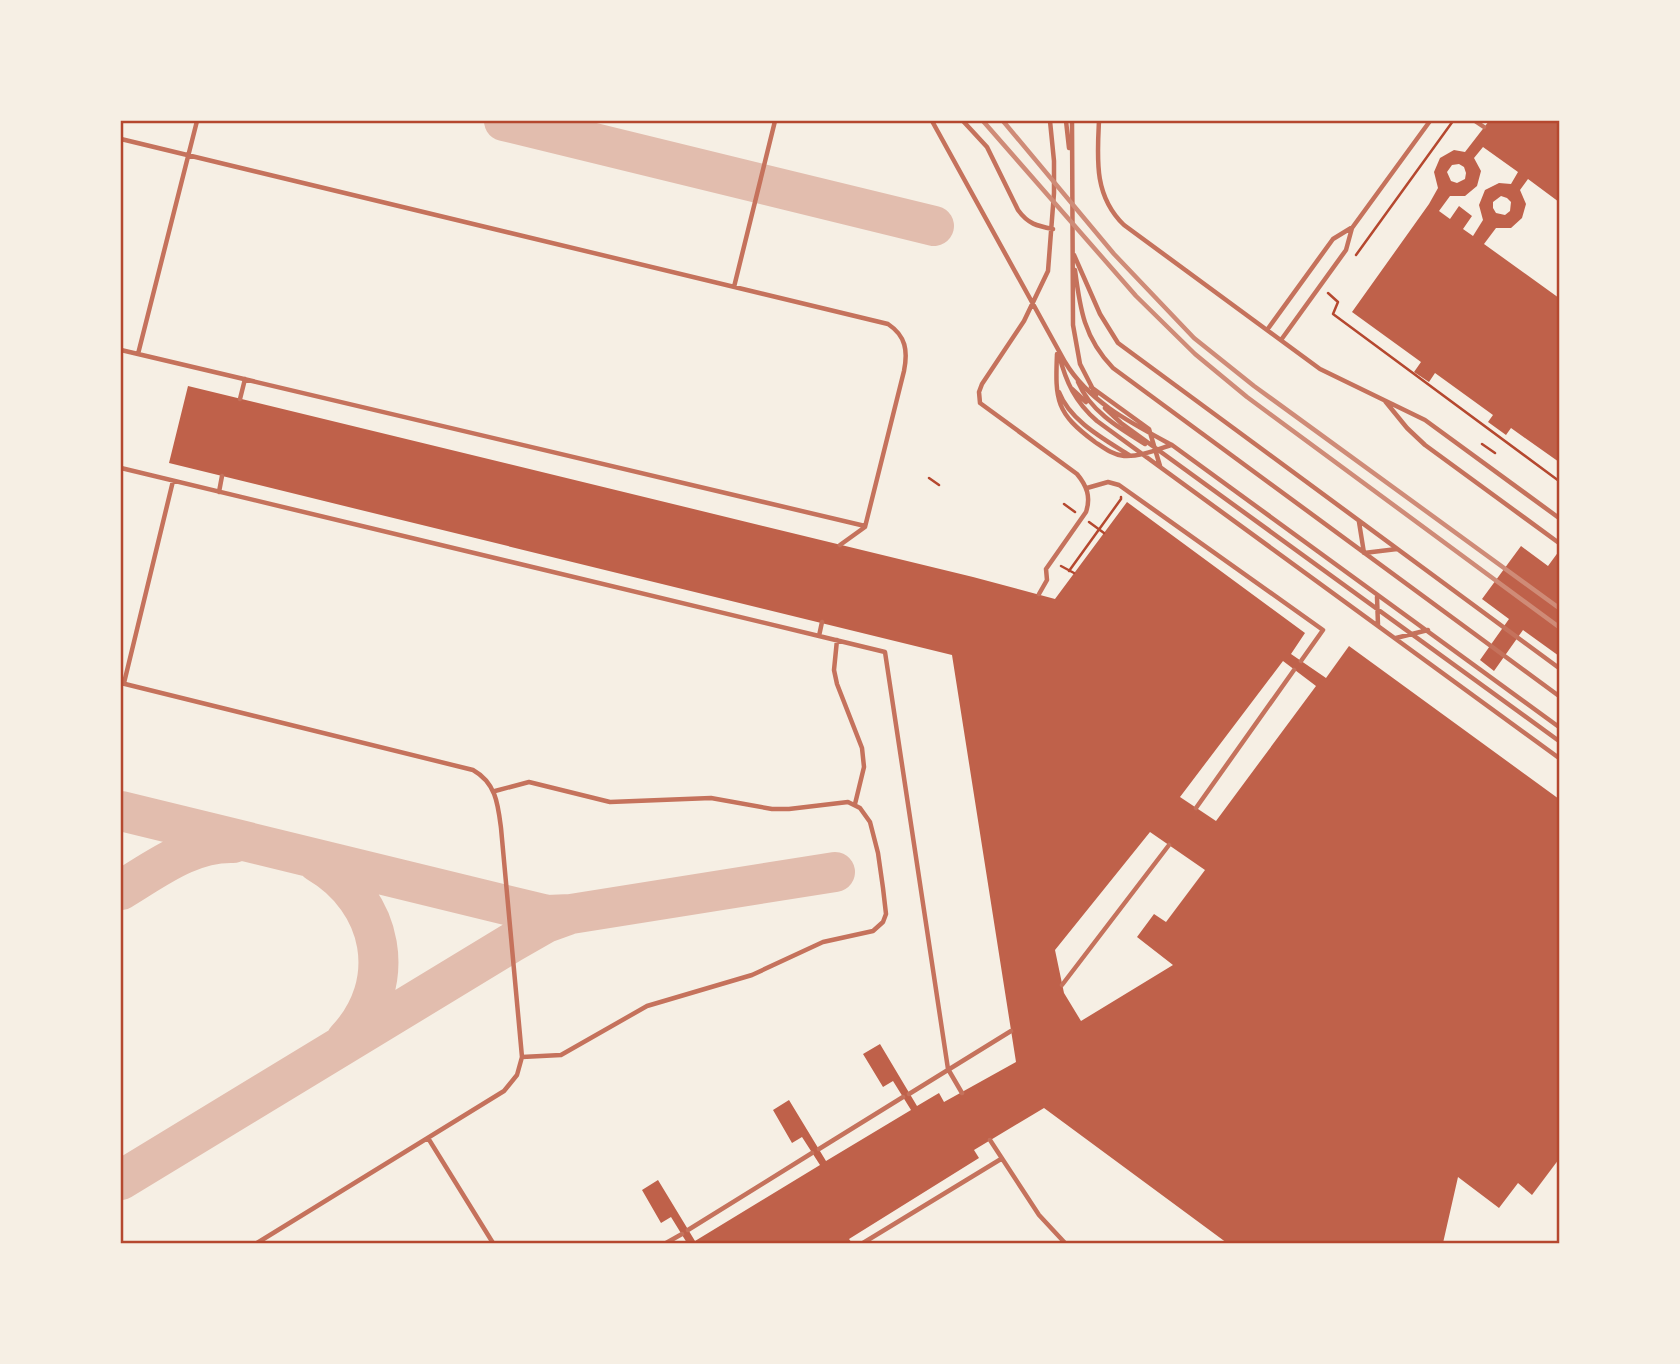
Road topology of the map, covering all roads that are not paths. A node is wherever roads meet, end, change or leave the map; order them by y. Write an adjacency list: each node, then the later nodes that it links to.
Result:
1 (197, 121): 13 (lane)
2 (775, 121): 18 (lane)
3 (932, 121): 21 (lane)
4 (962, 121): 16 (lane)
5 (1050, 121): 16 (lane)
6 (1066, 121): 14 (lane)
7 (1072, 121): 14 (lane)
8 (1430, 121): 15 (lane)
9 (1475, 121): 11 (lane)
10 (1098, 122): 19 (lane)
11 (1484, 127)
12 (121, 139): 13 (lane)
13 (189, 156): 18 (lane); 23 (lane)
14 (1072, 170): 17 (lane)
15 (1352, 228): 19 (lane); 20 (lane)
16 (1053, 229): 38 (lane)
17 (1073, 251): 41 (lane); 46 (lane); 61 (lane)
18 (734, 287): 42 (lane)
19 (1267, 330): 20 (lane)
20 (1281, 340): 28 (lane)
21 (1057, 346): 25 (lane); 26 (lane); 33 (lane)
22 (121, 350): 23 (lane)
23 (138, 354): 24 (lane)
24 (245, 379): 27 (lane); 42 (lane)
25 (1078, 382): 29 (lane); 30 (lane)
26 (1067, 383): 29 (lane); 33 (lane)
27 (240, 399)
28 (1385, 401): 40 (lane); 43 (lane)
29 (1095, 409): 32 (lane)
30 (1151, 434): 31 (lane); 32 (lane)
31 (1172, 445): 32 (lane); 48 (lane)
32 (1155, 450): 33 (lane); 34 (lane)
33 (1143, 453): 34 (lane)
34 (1161, 467): 50 (lane)
35 (121, 468): 37 (lane)
36 (222, 476): 39 (lane)
37 (173, 481): 39 (lane); 58 (lane)
38 (1087, 488): 47 (lane); 55 (lane)
39 (219, 492): 52 (lane)
40 (1559, 518)
41 (1359, 522): 45 (lane); 46 (lane)
42 (866, 527): 44 (lane)
43 (1559, 543)
44 (840, 545)
45 (1397, 549): 46 (lane); 56 (lane)
46 (1364, 554): 59 (lane)
47 (1039, 594)
48 (1377, 596): 50 (lane); 51 (lane)
49 (822, 622): 52 (lane)
50 (1378, 625): 53 (lane)
51 (1428, 630): 53 (lane); 60 (lane)
52 (819, 636): 54 (lane)
53 (1396, 638): 62 (lane)
54 (836, 640): 64 (lane); 70 (lane)
55 (1301, 661)
56 (1559, 668)
57 (1294, 670): 65 (lane)
58 (122, 683): 63 (lane)
59 (1559, 696)
60 (1559, 727)
61 (1559, 741)
62 (1559, 758)
63 (495, 791): 64 (lane); 69 (lane)
64 (855, 804): 69 (lane)
65 (1196, 808)
66 (1169, 845): 67 (lane)
67 (1062, 985)
68 (1011, 1031): 70 (lane)
69 (522, 1057): 74 (lane)
70 (948, 1069): 71 (lane); 72 (lane)
71 (962, 1093)
72 (909, 1094)
73 (903, 1097): 76 (lane)
74 (428, 1138): 81 (lane); 82 (lane)
75 (990, 1140): 78 (lane)
76 (818, 1149)
77 (812, 1153): 79 (lane)
78 (1001, 1158): 84 (lane); 85 (lane)
79 (688, 1230)
80 (682, 1234): 83 (lane)
81 (257, 1243)
82 (493, 1243)
83 (666, 1243)
84 (863, 1243)
85 (1065, 1243)

